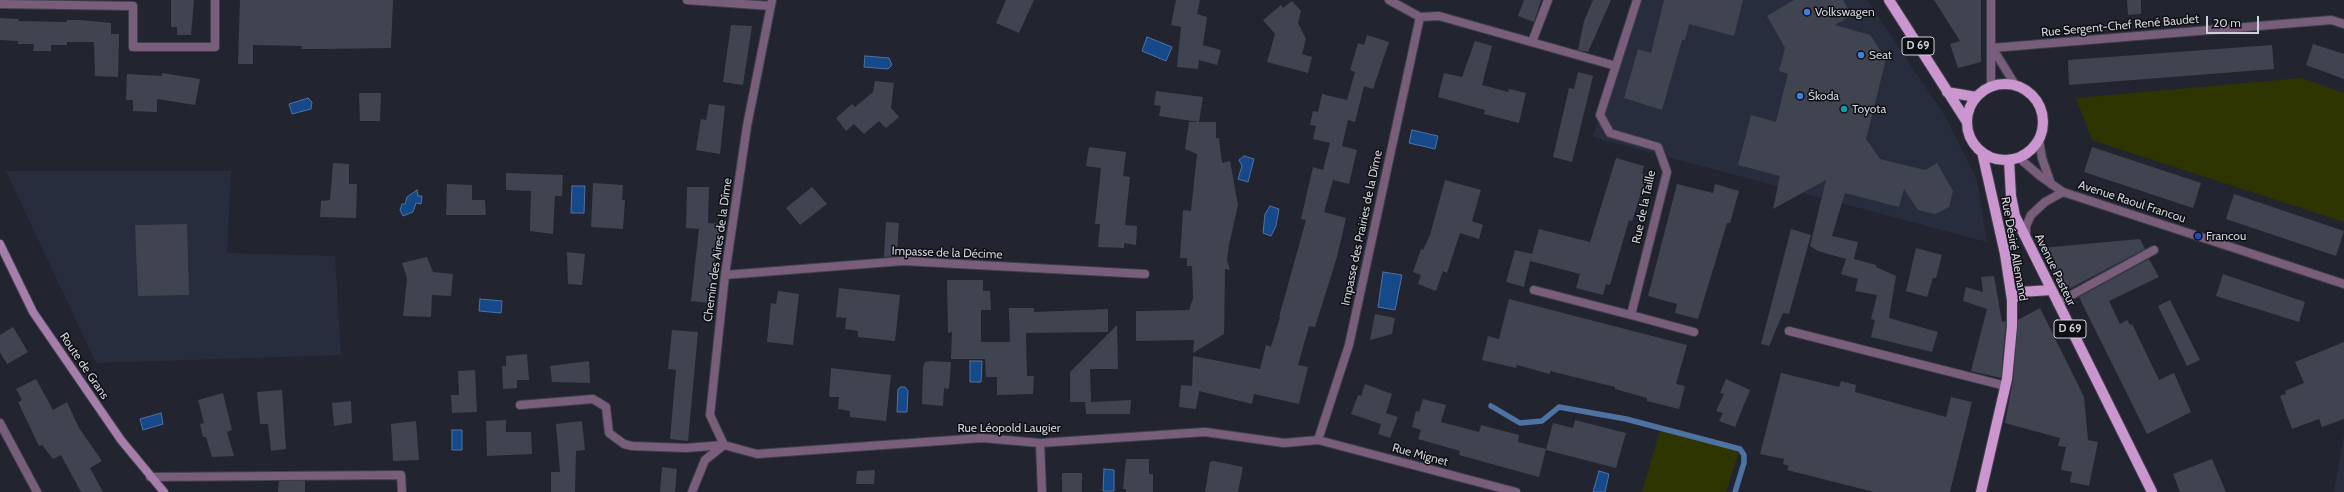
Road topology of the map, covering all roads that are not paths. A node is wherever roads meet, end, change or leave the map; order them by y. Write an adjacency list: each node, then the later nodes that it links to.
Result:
1 (216, 0): 9 (street)
2 (687, 0): 8 (street)
3 (1390, 0): 10 (street)
4 (1548, 0): 12 (street)
5 (1637, 0): 14 (street, Rue de la Taille)
6 (1889, 0): 17 (main road, D 69)
7 (1991, 0): 13 (street)
8 (772, 3): 30 (street, Chemin des Aires de la Dîme)
9 (0, 4)
10 (1420, 17): 12 (street); 42 (street, Impasse des Prairies de la Dîme)
11 (2344, 24): 13 (street, Rue Sergent-Chef René Baudet)
12 (1532, 42): 14 (street)
13 (1992, 48): 15 (street); 16 (street)
14 (1616, 66): 36 (street, Rue de la Taille)
15 (2016, 86): 16 (main road); 20 (main road)
16 (1991, 87): 18 (main road)
17 (1947, 92): 18 (main road); 19 (main road, D 69)
18 (1976, 97): 19 (main road)
19 (1966, 122): 21 (main road)
20 (2039, 139): 22 (main road); 24 (street)
21 (1982, 152): 23 (main road); 34 (main road, Rue Désiré Allemand)
22 (2019, 158): 23 (main road); 24 (street, Avenue Raoul Francou)
23 (2009, 160): 26 (main road, Avenue Pasteur / D 69)
24 (2051, 184): 25 (street, Avenue Raoul Francou)
25 (2063, 192): 26 (street); 31 (street, Avenue Raoul Francou)
26 (2026, 241): 33 (main road, Avenue Pasteur / D 69)
27 (0, 244): 45 (street, Route de Grans)
28 (2154, 250): 35 (street)
29 (1145, 274): 30 (street, Impasse de la Décime)
30 (725, 275): 44 (street, Chemin des Aires de la Dîme)
31 (2344, 284)
32 (1534, 290): 36 (street)
33 (2051, 290): 34 (main road); 35 (main road, Avenue Pasteur / D 69)
34 (2012, 300): 39 (main road, Rue Désiré Allemand)
35 (2058, 303): 53 (main road, Avenue Pasteur / D 69)
36 (1631, 315): 38 (street)
37 (1789, 331): 39 (street)
38 (1694, 332)
39 (2006, 386): 52 (main road, Rue Désiré Allemand)
40 (520, 405): 44 (street, Rue Léopold Laugier)
41 (0, 423): 46 (street)
42 (1318, 440): 43 (street, Rue Léopold Laugier); 51 (street, Rue Mignet)
43 (1040, 443): 44 (street, Rue Léopold Laugier); 50 (street)
44 (724, 445): 49 (street)
45 (150, 477): 47 (street, Route de Grans); 48 (street)
46 (37, 492)
47 (164, 492)
48 (402, 492)
49 (692, 492)
50 (1042, 492)
51 (1516, 492)
52 (1981, 492)
53 (2152, 492)

